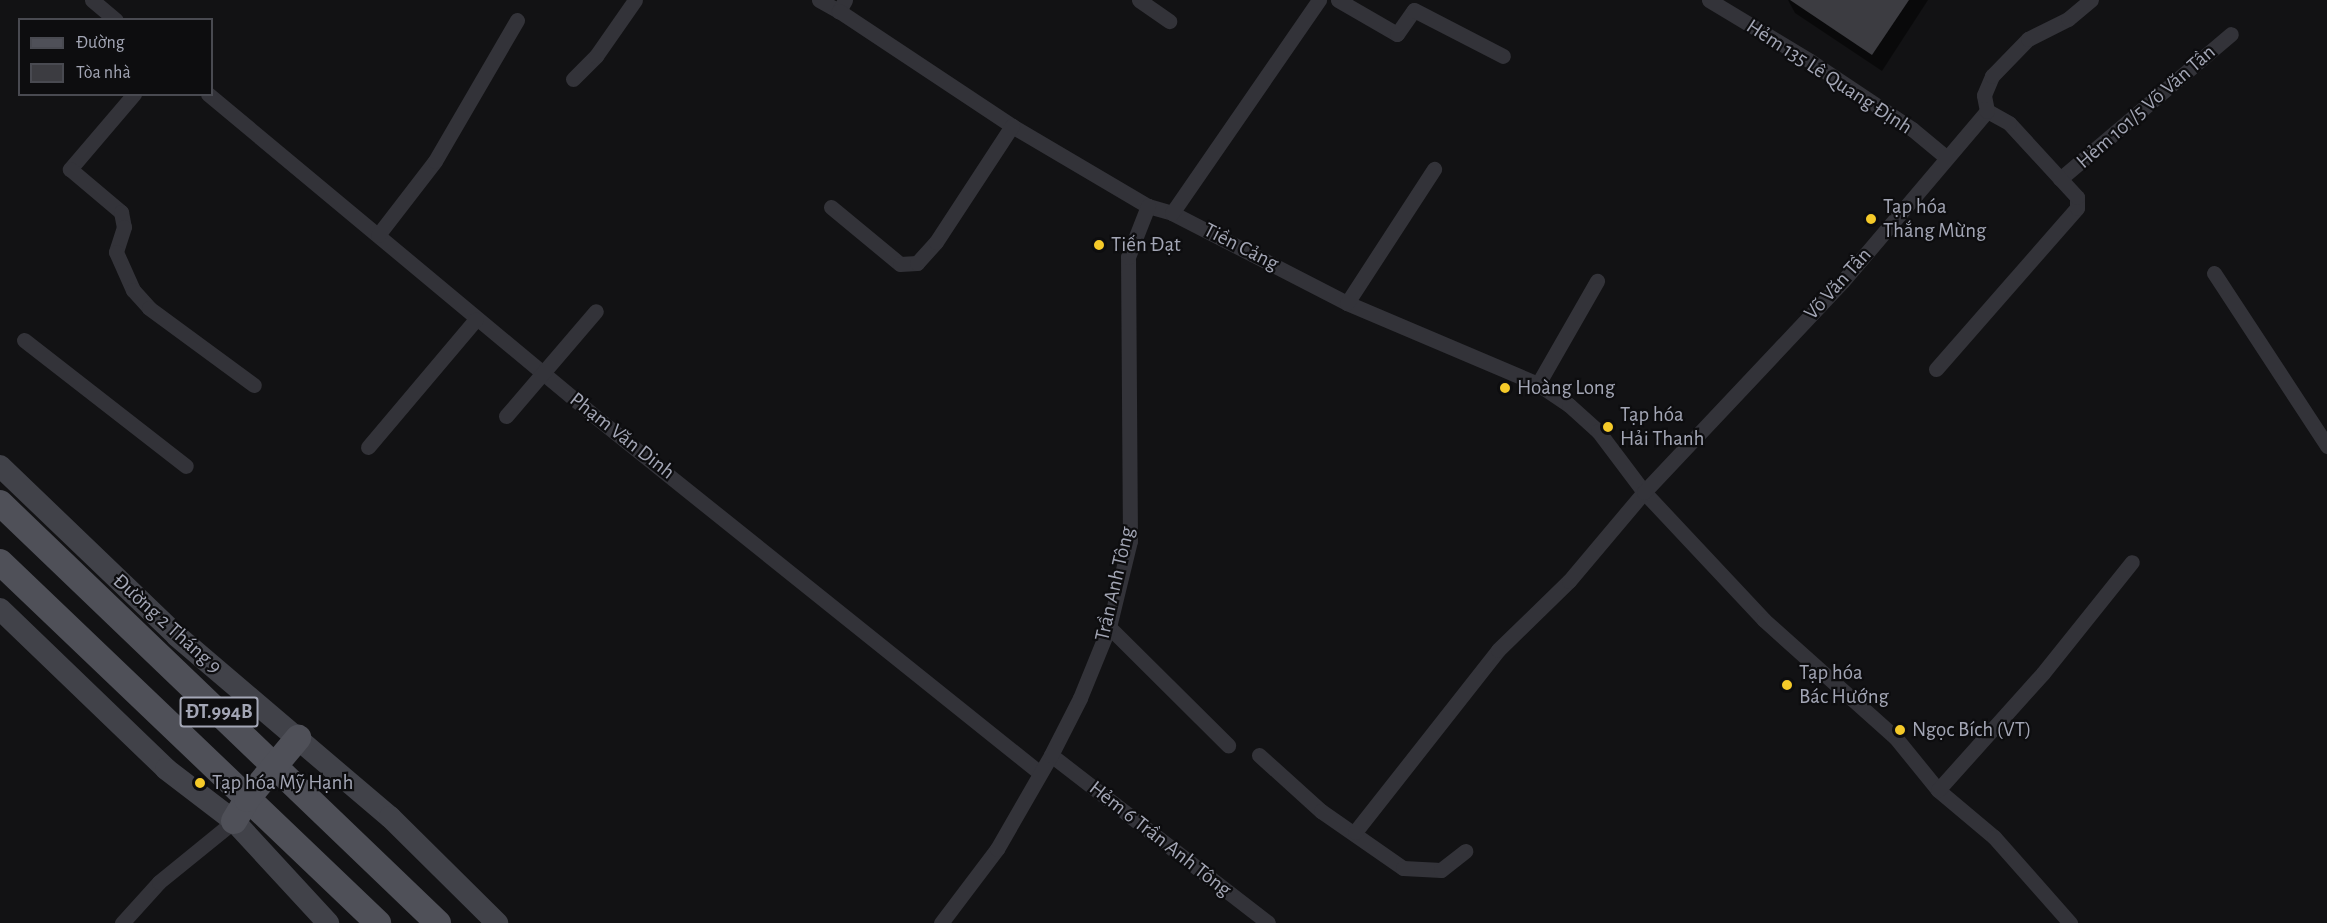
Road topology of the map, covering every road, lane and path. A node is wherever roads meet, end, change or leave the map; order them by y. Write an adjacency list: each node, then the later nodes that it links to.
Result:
1 (92, 0): 10 (street)
2 (635, 0): 15 (street)
3 (819, 0): 9 (street, Tiền Cảng)
4 (1139, 0): 12 (street)
5 (1319, 0): 25 (street)
6 (1338, 0): 14 (street)
7 (1709, 0): 20 (street, Hẻm 135 Lê Quang Định)
8 (2091, 0): 18 (street)
9 (842, 6): 19 (street, Tiền Cảng)
10 (114, 18)
11 (517, 20): 26 (street)
12 (1169, 21)
13 (2230, 34): 22 (street, Hẻm 101/5 Võ Văn Tần)
14 (1503, 56)
15 (573, 79)
16 (132, 96): 36 (street)
17 (210, 96): 26 (street, Phạm Văn Dinh)
18 (1987, 111): 20 (street, Võ Văn Tần); 22 (street)
19 (1012, 126): 23 (street, Tiền Cảng); 24 (street)
20 (1947, 158): 42 (street, Võ Văn Tần)
21 (1434, 169): 29 (street)
22 (2060, 179): 33 (street)
23 (1148, 206): 25 (street, Tiền Cảng); 47 (street, Trần Anh Tông)
24 (831, 207)
25 (1172, 213): 29 (street, Tiền Cảng)
26 (378, 235): 31 (street, Phạm Văn Dinh)
27 (2214, 273): 38 (street)
28 (1597, 281): 35 (street)
29 (1347, 303): 35 (street, Tiền Cảng)
30 (596, 311): 34 (street)
31 (476, 319): 34 (street, Phạm Văn Dinh); 39 (street)
32 (24, 340): 41 (street)
33 (1936, 369)
34 (543, 373): 37 (street); 53 (street, Phạm Văn Dinh)
35 (1538, 384): 42 (street, Tiền Cảng)
36 (254, 385)
37 (506, 416)
38 (2327, 446)
39 (368, 447)
40 (0, 466): 48 (main road, Đường 2 Tháng 9 / ĐT.994B)
41 (186, 466)
42 (1644, 492): 54 (street, Tiền Cảng); 57 (street, Võ Văn Tần)
43 (0, 502): 52 (main road, Đường 2 Tháng 9 / ĐT.994B)
44 (0, 562): 55 (main road, ĐT.994B)
45 (2132, 562): 54 (street)
46 (0, 609): 56 (main road)
47 (1109, 627): 49 (street); 50 (street, Trần Anh Tông)
48 (298, 738): 52 (main road); 63 (main road, Đường 2 Tháng 9 / ĐT.994B)
49 (1228, 745)
50 (1051, 755): 53 (street, Trần Anh Tông); 65 (street, Hẻm 6 Trần Anh Tông)
51 (1259, 755): 57 (street)
52 (275, 766): 55 (main road); 62 (main road, Đường 2 Tháng 9 / ĐT.994B)
53 (1040, 773): 64 (street, Trần Anh Tông)
54 (1938, 790): 66 (street, Tiền Cảng)
55 (248, 799): 56 (main road); 61 (main road, ĐT.994B)
56 (234, 821): 59 (street); 60 (main road)
57 (1355, 832): 58 (street)
58 (1465, 851)
59 (122, 923)
60 (328, 923)
61 (378, 923)
62 (438, 923)
63 (497, 923)
64 (941, 923)
65 (1268, 923)
66 (2070, 923)

